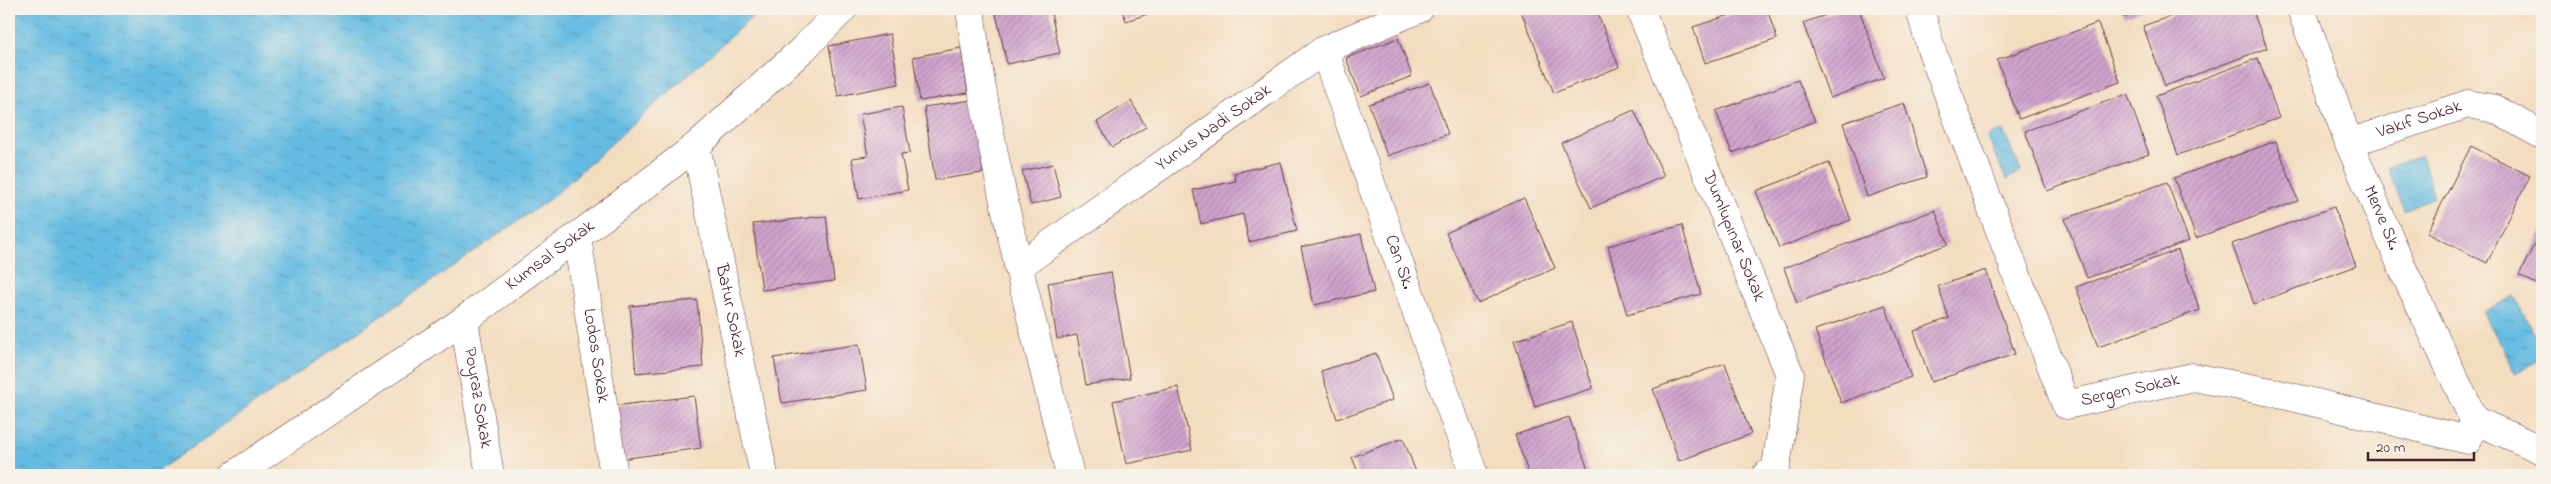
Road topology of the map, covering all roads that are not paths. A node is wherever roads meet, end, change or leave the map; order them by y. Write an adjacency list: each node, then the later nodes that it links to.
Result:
1 (843, 9): 10 (street, Kumsal Sokak)
2 (970, 9): 12 (street)
3 (1419, 9): 7 (street, Yunus Nadi Sokak)
4 (1640, 9): 17 (street, Dumlupınar Sokak)
5 (1920, 9): 14 (street, Sergen Sokak)
6 (2301, 9): 9 (street, Merve Sk.)
7 (1324, 50): 12 (street, Yunus Nadi Sokak); 23 (street, Can Sk.)
8 (2542, 135): 9 (street, Vakıf Sokak)
9 (2349, 143): 14 (street, Merve Sk.)
10 (696, 146): 11 (street, Kumsal Sokak); 21 (street, Batur Sokak)
11 (577, 237): 13 (street, Kumsal Sokak); 20 (street, Lodos Sokak)
12 (1018, 267): 22 (street)
13 (464, 320): 16 (street, Kumsal Sokak); 19 (street, Poyraz Sokak)
14 (2474, 420): 15 (street)
15 (2542, 450)
16 (258, 467): 18 (street, Kumsal Sokak)
17 (1770, 474)
18 (234, 475)
19 (490, 475)
20 (614, 475)
21 (764, 475)
22 (1070, 475)
23 (1474, 475)

